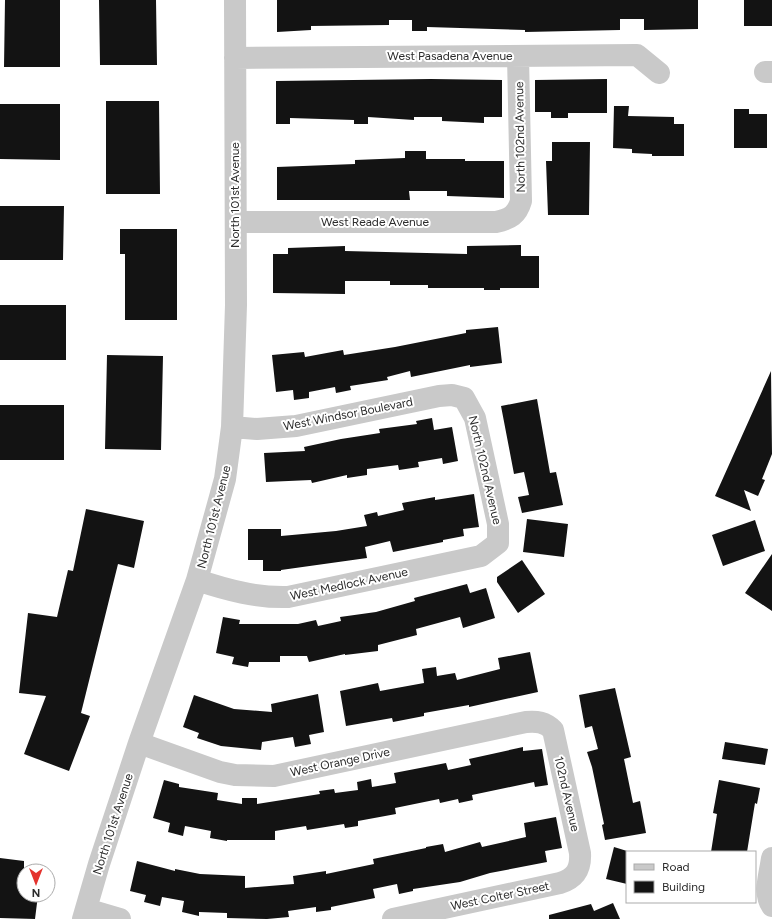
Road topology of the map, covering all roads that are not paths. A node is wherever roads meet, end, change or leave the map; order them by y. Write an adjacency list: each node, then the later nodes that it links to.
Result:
1 (235, 0): 3 (street, North 101st Avenue)
2 (518, 56): 3 (street, West Pasadena Avenue); 4 (street, West Pasadena Avenue); 5 (street, North 102nd Avenue)
3 (235, 58): 6 (street, North 101st Avenue)
4 (659, 73)
5 (513, 216): 6 (street, West Reade Avenue)
6 (236, 222): 8 (street, North 101st Avenue)
7 (464, 398): 8 (street, West Windsor Boulevard); 9 (street, North 102nd Avenue)
8 (232, 427): 10 (street, North 101st Avenue)
9 (498, 544): 10 (street, West Medlock Avenue)
10 (197, 580): 12 (street, North 101st Avenue)
11 (543, 723): 12 (street, West Orange Drive); 14 (street, 102nd Avenue)
12 (139, 743): 16 (street, North 101st Avenue)
13 (772, 858): 15 (street)
14 (579, 870): 18 (street, West Colter Street)
15 (770, 904)
16 (85, 914): 17 (street)
17 (120, 919)
18 (393, 919)

